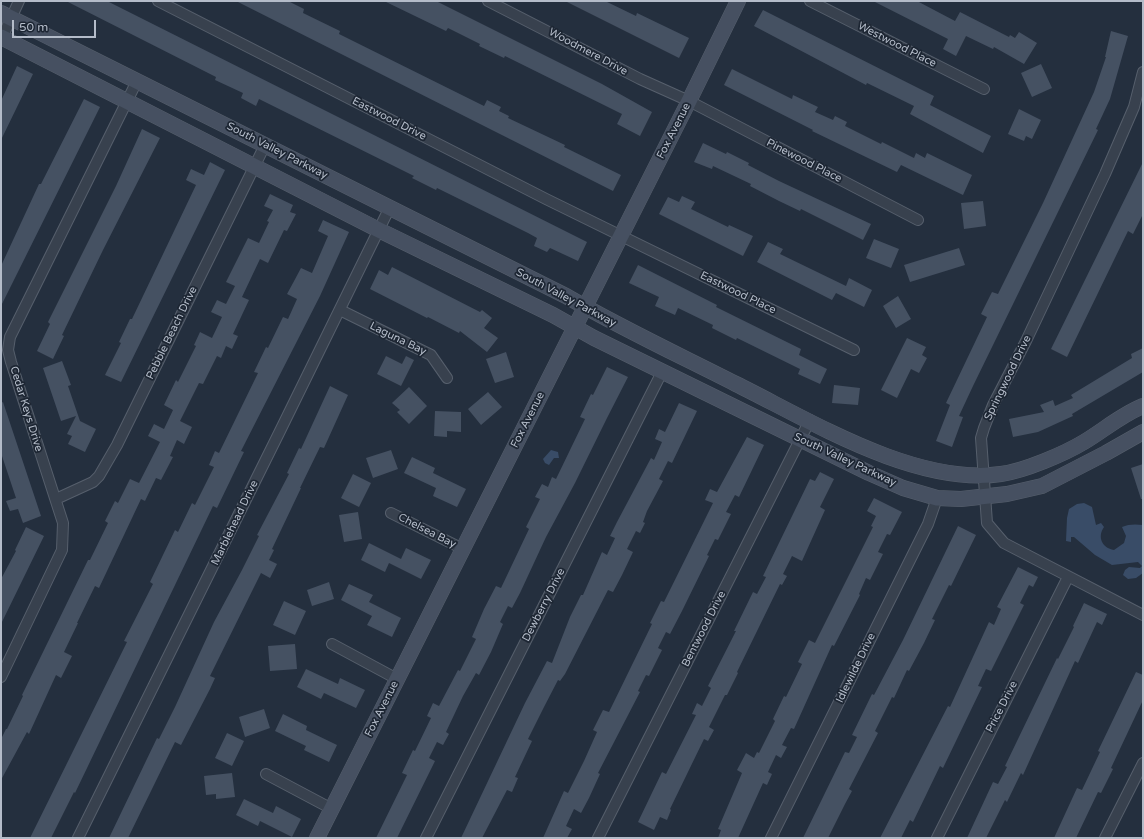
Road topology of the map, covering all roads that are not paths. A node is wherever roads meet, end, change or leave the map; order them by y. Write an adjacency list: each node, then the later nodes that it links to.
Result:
1 (19, 1): 6 (street)
2 (158, 1): 18 (street, Eastwood Drive)
3 (488, 1): 12 (street, Woodmere Drive)
4 (738, 1): 12 (main road, Fox Avenue)
5 (810, 1): 10 (street, Westwood Place)
6 (6, 16): 7 (street); 9 (main road, South Valley Parkway)
7 (1, 38): 11 (main road, South Valley Parkway)
8 (1143, 72): 29 (street, Springwood Drive)
9 (138, 81): 11 (street, Cedar Keys Drive); 13 (main road, South Valley Parkway)
10 (984, 89)
11 (128, 101): 14 (main road, South Valley Parkway); 32 (street, Cedar Keys Drive)
12 (689, 101): 16 (street, Pinewood Place); 18 (main road, Fox Avenue)
13 (265, 145): 14 (street, Pebble Beach Drive); 15 (main road, South Valley Parkway)
14 (255, 166): 17 (main road, South Valley Parkway); 32 (street, Pebble Beach Drive)
15 (390, 207): 17 (street, Marblehead Drive); 19 (main road, South Valley Parkway)
16 (918, 220)
17 (379, 230): 20 (street, Marblehead Drive); 21 (main road, South Valley Parkway)
18 (622, 236): 19 (main road, Fox Avenue); 22 (street, Eastwood Place)
19 (586, 307): 21 (main road, Fox Avenue); 26 (main road, South Valley Parkway)
20 (340, 310): 24 (street, Laguna Bay); 43 (street, Marblehead Drive)
21 (575, 328): 23 (main road, South Valley Parkway); 34 (main road, Fox Avenue)
22 (854, 350)
23 (662, 372): 28 (main road, South Valley Parkway); 45 (street, Dewberry Drive)
24 (447, 378)
25 (1143, 406): 29 (main road, South Valley Parkway)
26 (810, 420): 28 (street, Bentwood Drive); 29 (main road, South Valley Parkway)
27 (1143, 432): 30 (main road, South Valley Parkway)
28 (801, 440): 31 (main road, South Valley Parkway); 46 (street, Bentwood Drive)
29 (983, 475): 30 (street, Springwood Drive)
30 (984, 496): 31 (main road, South Valley Parkway); 35 (street, Springwood Drive)
31 (937, 498): 47 (street, Idlewilde Drive)
32 (56, 499): 38 (street, Cedar Keys Drive)
33 (391, 513): 34 (street, Chelsea Bay)
34 (463, 549): 39 (main road, Fox Avenue)
35 (1068, 577): 36 (street, Springwood Drive); 48 (street, Price Drive)
36 (1143, 615)
37 (332, 644): 39 (street)
38 (1, 677)
39 (397, 679): 42 (main road, Fox Avenue)
40 (1143, 763): 49 (street)
41 (266, 774): 42 (street)
42 (332, 809): 44 (main road, Fox Avenue)
43 (78, 838)
44 (317, 838)
45 (426, 838)
46 (598, 838)
47 (771, 838)
48 (937, 838)
49 (1105, 838)

